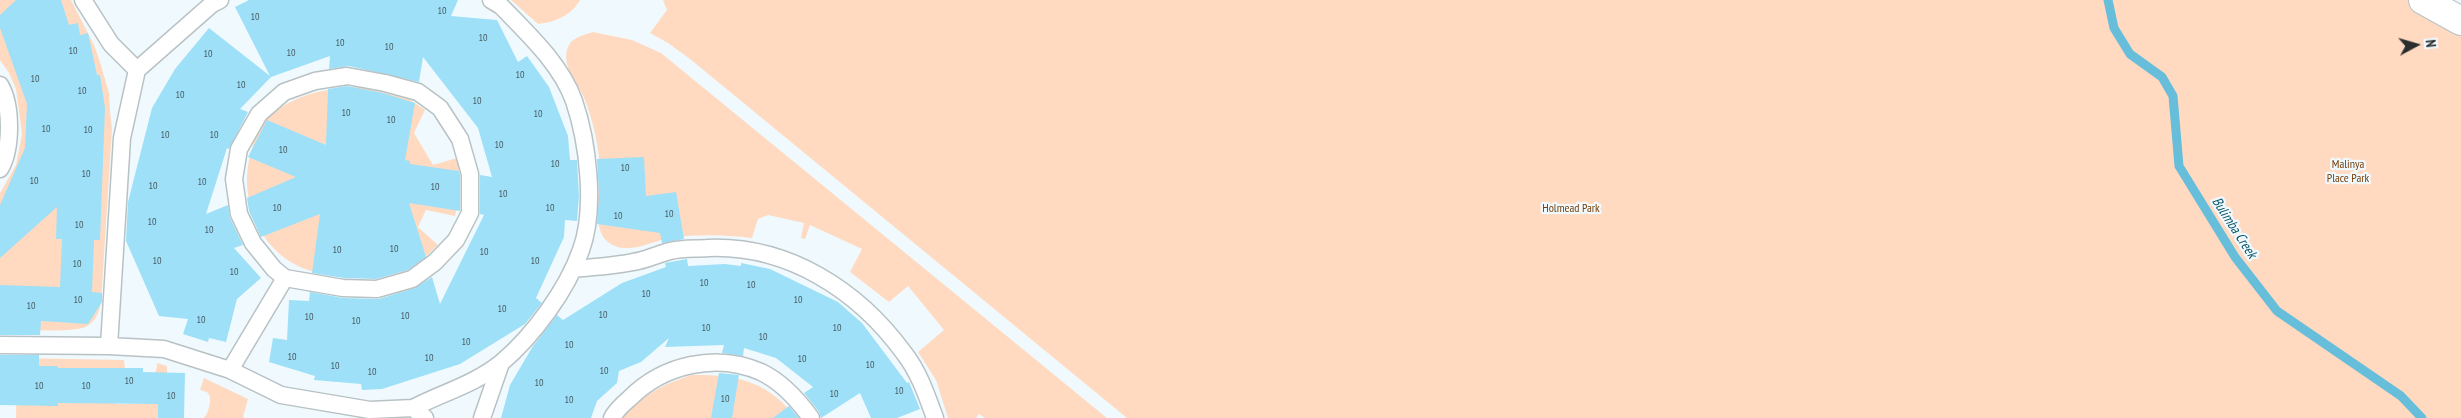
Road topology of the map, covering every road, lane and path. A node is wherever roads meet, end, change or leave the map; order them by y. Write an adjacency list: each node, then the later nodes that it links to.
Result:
1 (83, 0): 6 (lane)
2 (220, 0): 6 (lane)
3 (491, 0): 9 (lane)
4 (2423, 0): 5 (street)
5 (2461, 21)
6 (137, 70): 12 (lane)
7 (0, 84): 8 (lane)
8 (0, 169)
9 (573, 269): 13 (lane); 19 (lane)
10 (285, 278): 10 (lane); 14 (lane)
11 (0, 345): 12 (lane)
12 (109, 346): 14 (lane)
13 (501, 363): 15 (lane); 16 (lane)
14 (230, 370): 15 (lane)
15 (419, 413)
16 (482, 418)
17 (612, 418): 18 (lane)
18 (811, 418)
19 (935, 418)

